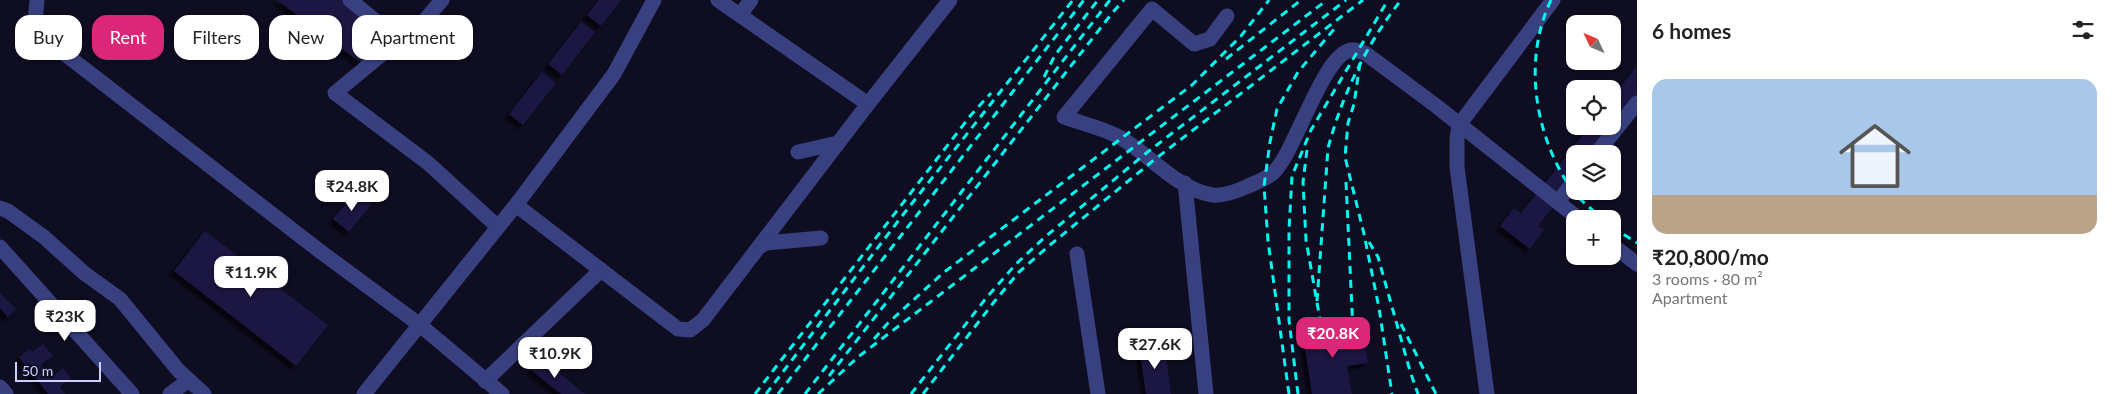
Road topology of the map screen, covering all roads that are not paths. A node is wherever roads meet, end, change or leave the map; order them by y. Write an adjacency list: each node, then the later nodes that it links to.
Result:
1 (37, 0): 34 (street)
2 (350, 0): 9 (street)
3 (442, 0): 10 (street)
4 (654, 0): 23 (street)
5 (718, 0): 11 (street)
6 (750, 0): 11 (street)
7 (950, 0): 15 (street)
8 (1553, 0): 16 (street)
9 (368, 15)
10 (429, 15)
11 (740, 16): 15 (street)
12 (1227, 16): 20 (street)
13 (375, 60): 26 (street)
14 (1637, 103): 18 (street)
15 (868, 104): 17 (street)
16 (1459, 125): 20 (street); 22 (street); 46 (street)
17 (838, 143): 19 (street); 29 (street)
18 (1603, 145)
19 (798, 152)
20 (1185, 184): 45 (street)
21 (1566, 192): 22 (street)
22 (1558, 202): 25 (street)
23 (516, 205): 26 (street); 33 (street)
24 (0, 208): 35 (street)
25 (1568, 210)
26 (498, 227): 34 (street)
27 (820, 238): 29 (street)
28 (0, 247): 39 (street)
29 (759, 247): 33 (street)
30 (1621, 252): 32 (street)
31 (1077, 254): 44 (street)
32 (1637, 264)
33 (601, 270): 36 (street)
34 (420, 325): 36 (street); 42 (street)
35 (189, 380): 40 (street); 41 (street)
36 (485, 381): 43 (street)
37 (0, 387): 38 (street)
38 (6, 394)
39 (132, 394)
40 (170, 394)
41 (204, 394)
42 (364, 394)
43 (502, 394)
44 (1098, 394)
45 (1206, 394)
46 (1487, 394)

